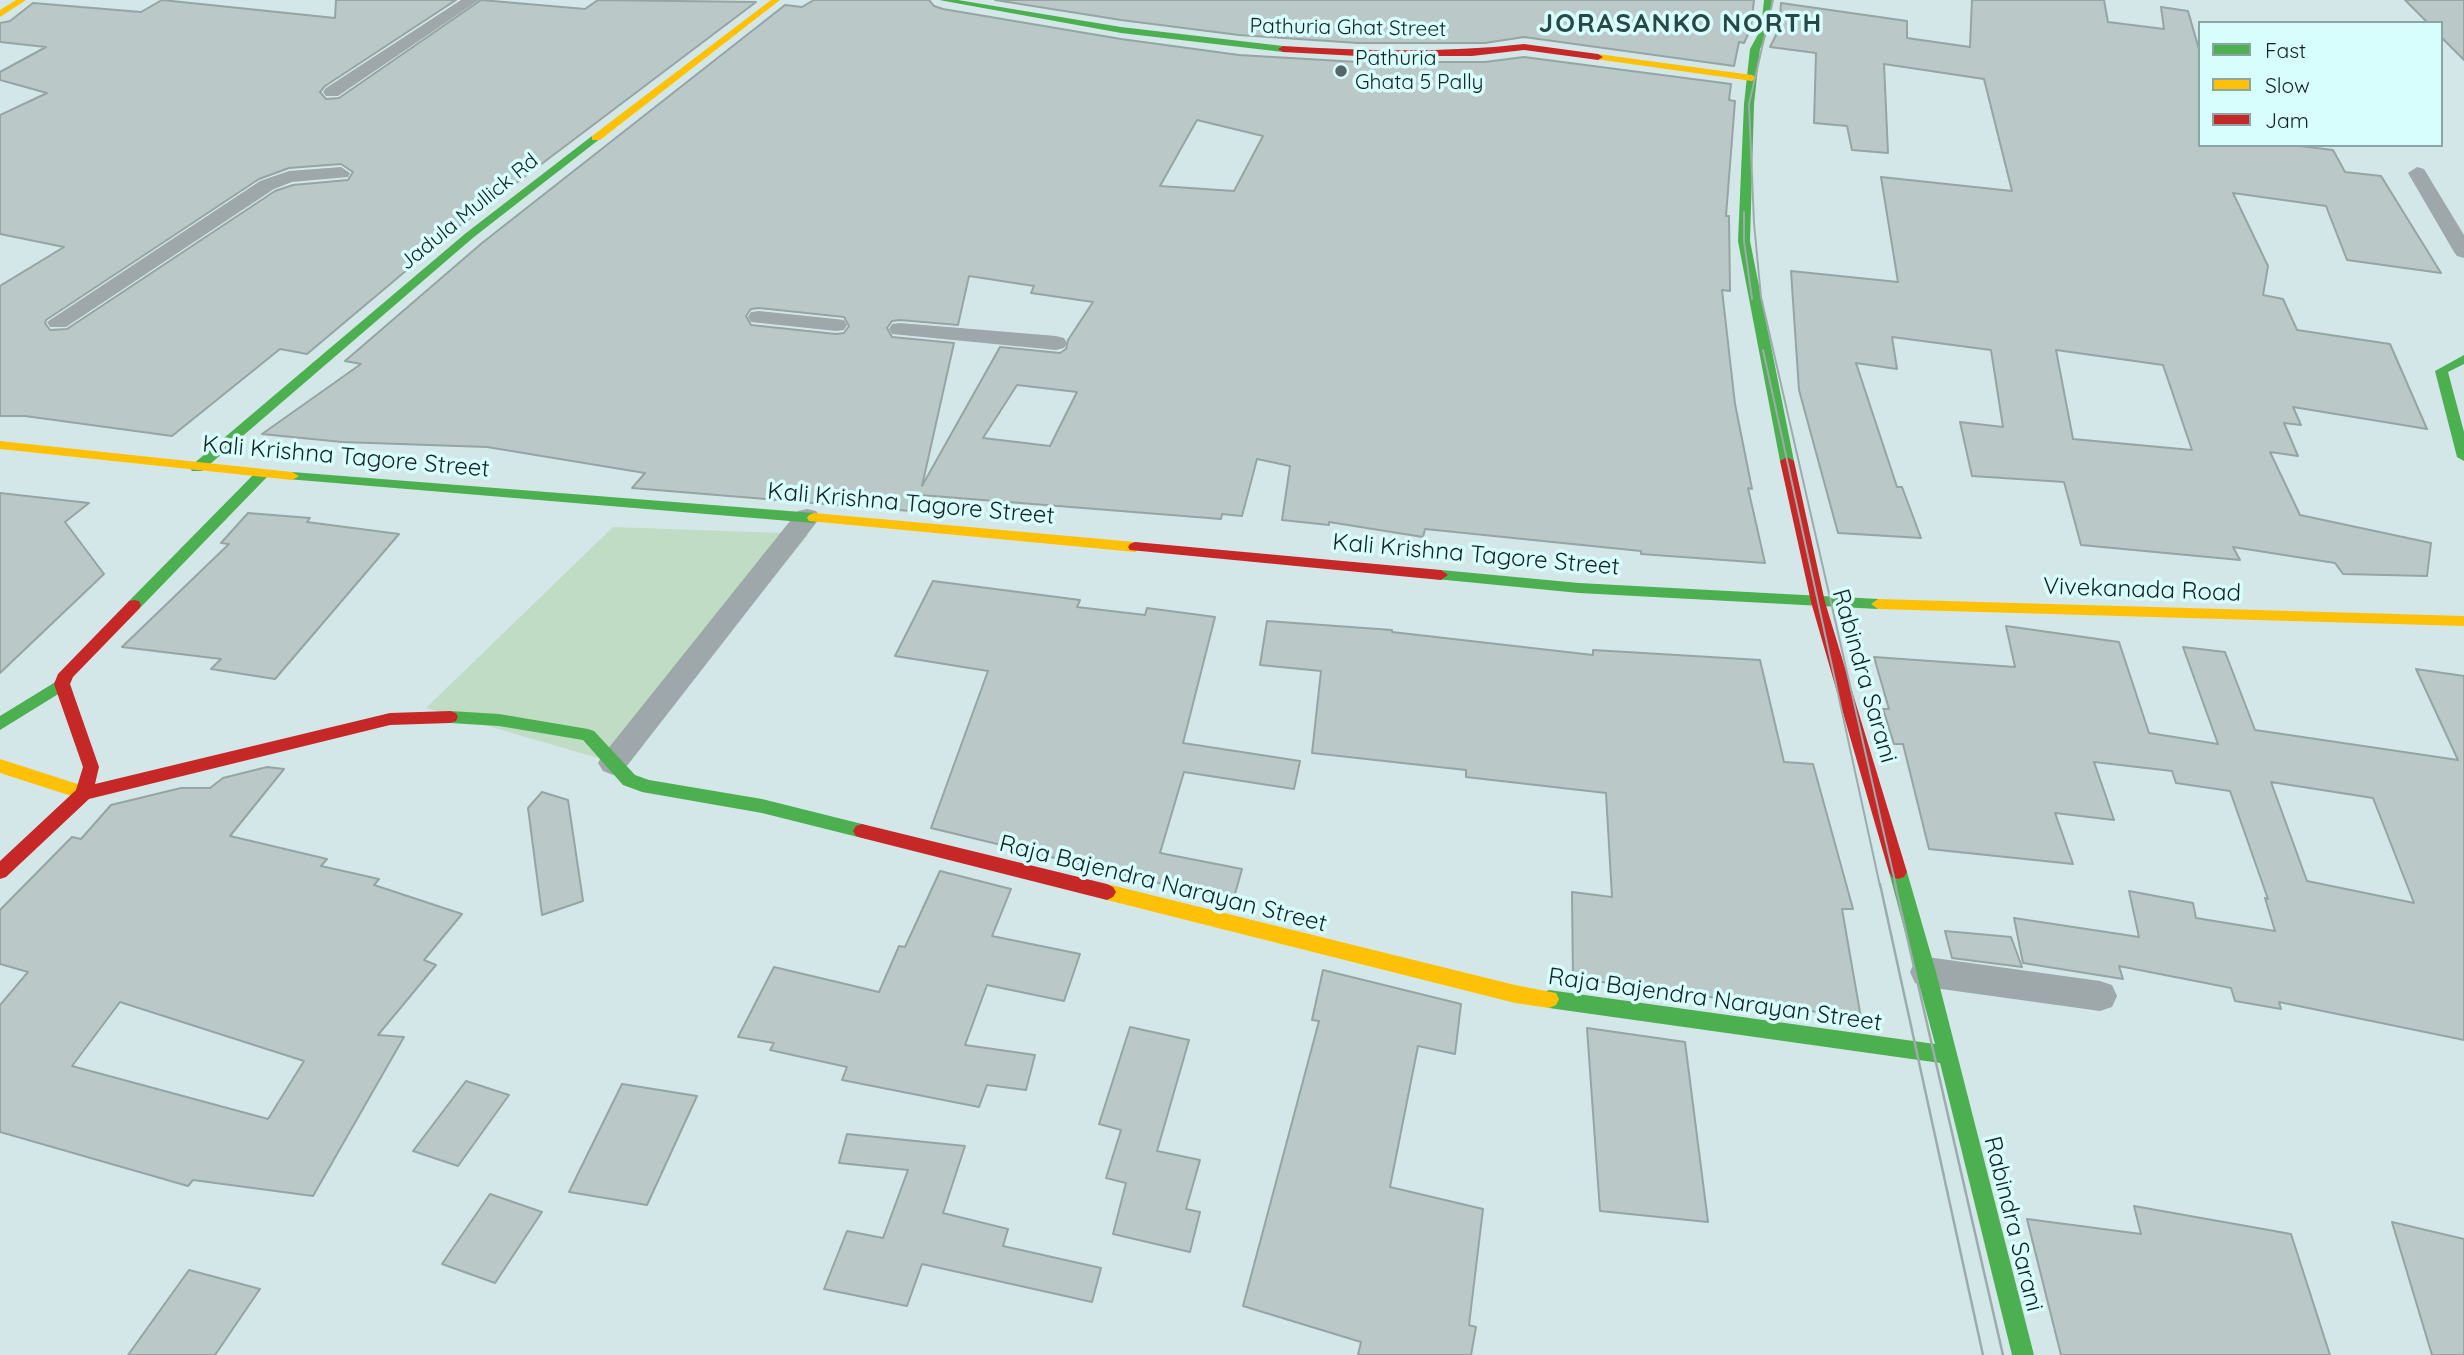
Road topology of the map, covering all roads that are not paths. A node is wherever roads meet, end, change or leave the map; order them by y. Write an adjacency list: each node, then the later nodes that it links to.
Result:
1 (22, 0): 6 (main road)
2 (471, 0): 8 (street)
3 (776, 0): 20 (main road, Jadula Mullick Rd)
4 (943, 0): 7 (main road, Pathuria Ghat Street)
5 (1768, 0): 7 (main road, Rabindra Sarani)
6 (0, 14)
7 (1752, 78): 23 (main road, Rabindra Sarani)
8 (332, 92)
9 (341, 173): 13 (street)
10 (2417, 173): 11 (street)
11 (2464, 252)
12 (759, 317): 14 (street)
13 (58, 322)
14 (836, 325)
15 (900, 329): 16 (street)
16 (1056, 343)
17 (2464, 359): 19 (main road)
18 (0, 445): 20 (main road, Kali Krishna Tagore Street)
19 (2464, 457)
20 (197, 468): 21 (main road, Kali Krishna Tagore Street)
21 (262, 474): 22 (main road, Kali Krishna Tagore Street); 25 (main road)
22 (807, 517): 23 (main road, Kali Krishna Tagore Street); 27 (street)
23 (1818, 602): 24 (main road, Vivekanada Road); 31 (main road, Rabindra Sarani)
24 (2464, 621)
25 (62, 684): 26 (main road); 29 (main road)
26 (0, 724)
27 (613, 763): 29 (main road, Raja Bajendra Narayan Street); 33 (main road, Raja Bajendra Narayan Street)
28 (0, 766): 29 (main road)
29 (83, 793): 30 (main road)
30 (0, 872)
31 (1927, 972): 32 (street); 33 (main road, Rabindra Sarani)
32 (2100, 996)
33 (1947, 1055): 34 (main road, Rabindra Sarani)
34 (2023, 1355)

